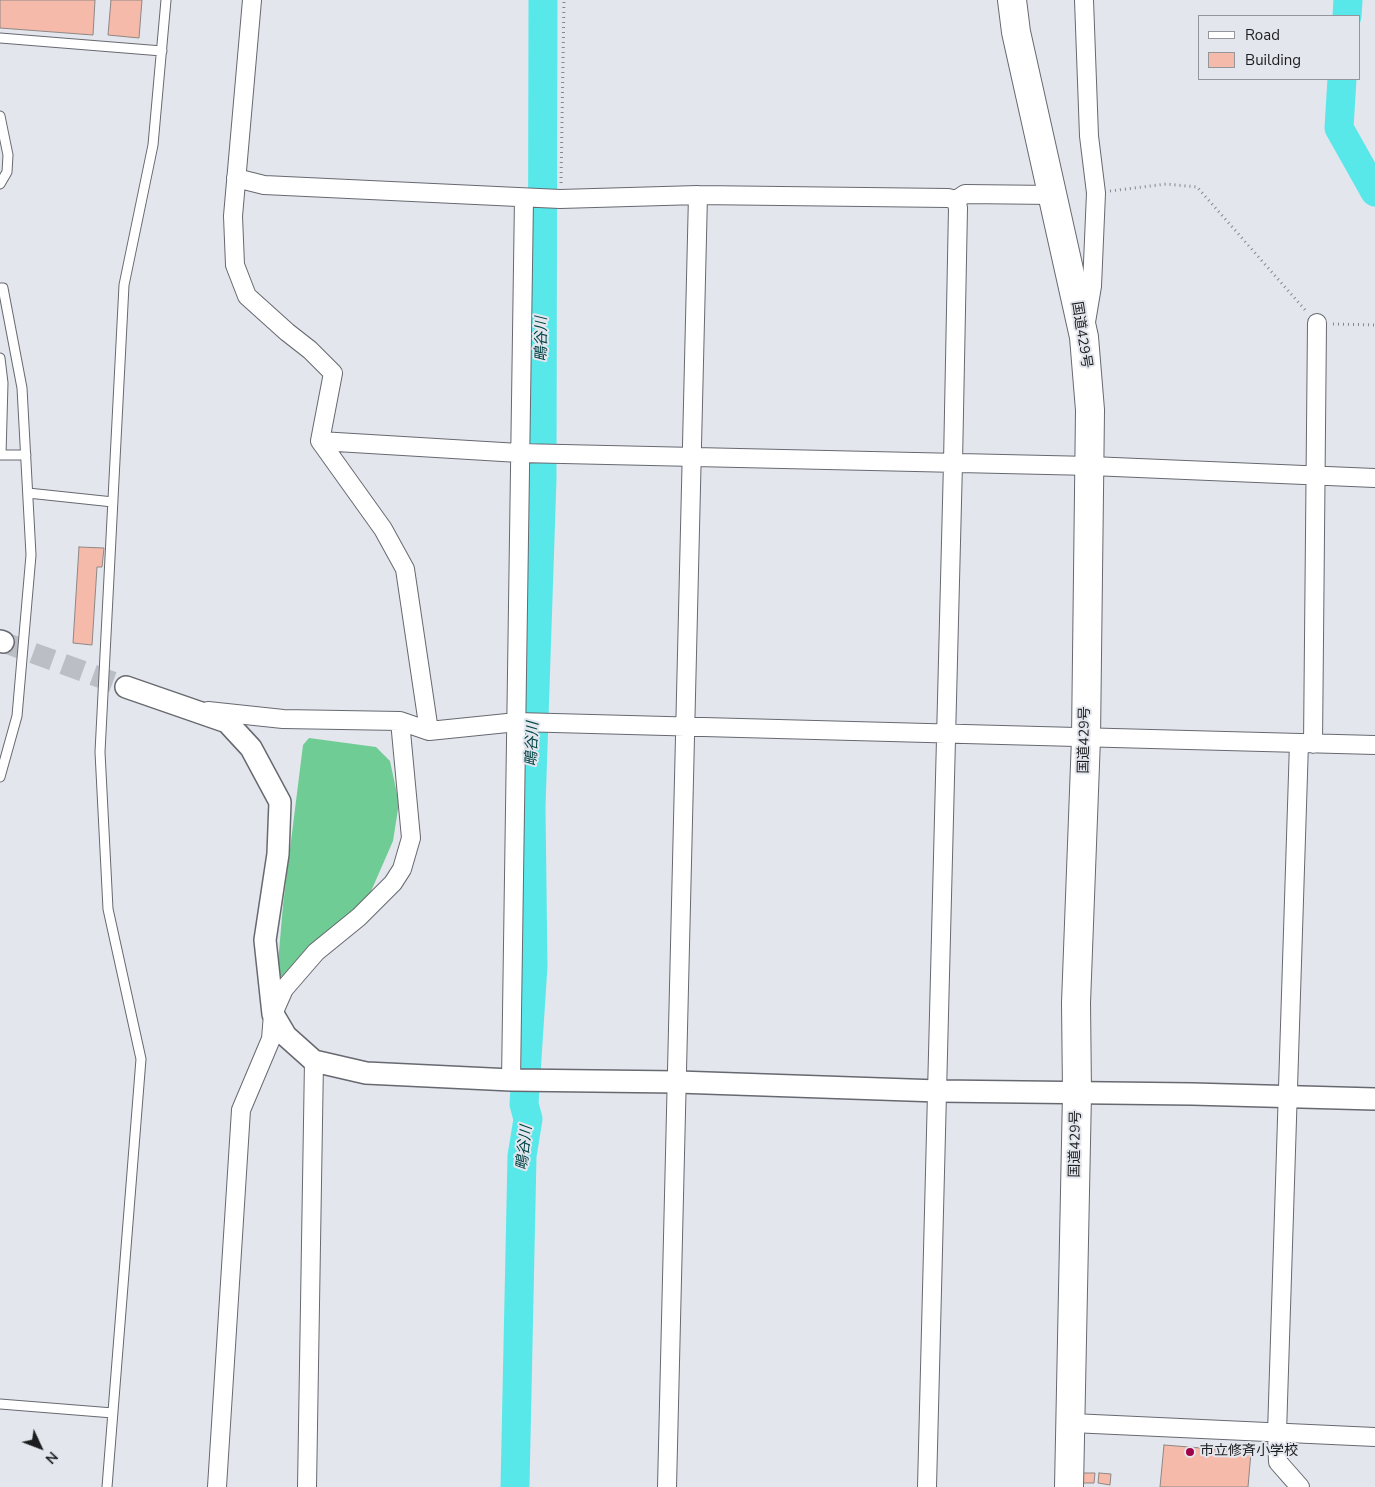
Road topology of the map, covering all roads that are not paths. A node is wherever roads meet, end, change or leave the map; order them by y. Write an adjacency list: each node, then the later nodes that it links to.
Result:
1 (166, 0): 6 (lane)
2 (252, 0): 8 (street)
3 (1012, 0): 11 (highway, 国道429号)
4 (1084, 0): 16 (street)
5 (0, 38): 6 (lane)
6 (162, 51): 27 (lane)
7 (0, 116): 9 (lane)
8 (236, 178): 12 (street); 18 (street)
9 (0, 184)
10 (698, 195): 12 (street); 13 (street); 21 (street)
11 (1053, 195): 13 (street); 16 (highway, 国道429号)
12 (524, 198): 19 (street)
13 (956, 200): 22 (street)
14 (0, 288): 20 (lane)
15 (1317, 323): 24 (street)
16 (1084, 337): 23 (highway, 国道429号)
17 (0, 358): 20 (lane)
18 (320, 441): 19 (street); 33 (street)
19 (519, 453): 21 (street); 31 (street)
20 (26, 455): 26 (lane)
21 (692, 457): 22 (street); 32 (street)
22 (953, 463): 23 (street); 34 (street)
23 (1091, 466): 24 (street); 35 (highway, 国道429号)
24 (1315, 476): 25 (street); 36 (street)
25 (1375, 478)
26 (28, 493): 27 (lane); 38 (lane)
27 (113, 502): 48 (lane)
28 (126, 687): 29 (street)
29 (195, 709): 30 (street); 39 (street)
30 (400, 721): 33 (street); 39 (street)
31 (517, 722): 32 (street); 33 (street); 41 (street)
32 (686, 728): 34 (street); 42 (street)
33 (429, 731)
34 (944, 735): 35 (street); 43 (street)
35 (1086, 738): 36 (street); 44 (highway, 国道429号)
36 (1306, 744): 37 (street); 45 (street)
37 (1375, 745)
38 (0, 777)
39 (273, 1014): 40 (street); 53 (street)
40 (314, 1061): 41 (street); 54 (street)
41 (511, 1080): 42 (street)
42 (678, 1082): 43 (street); 55 (street)
43 (938, 1091): 44 (street); 56 (street)
44 (1077, 1093): 45 (street); 49 (highway, 国道429号)
45 (1290, 1098): 46 (street); 50 (street)
46 (1375, 1099)
47 (0, 1404): 48 (lane)
48 (113, 1413): 52 (lane)
49 (1072, 1423): 50 (street); 57 (highway, 国道429号)
50 (1277, 1433): 51 (street); 58 (street)
51 (1375, 1437)
52 (107, 1487)
53 (218, 1487)
54 (306, 1487)
55 (668, 1487)
56 (927, 1487)
57 (1069, 1487)
58 (1300, 1487)

